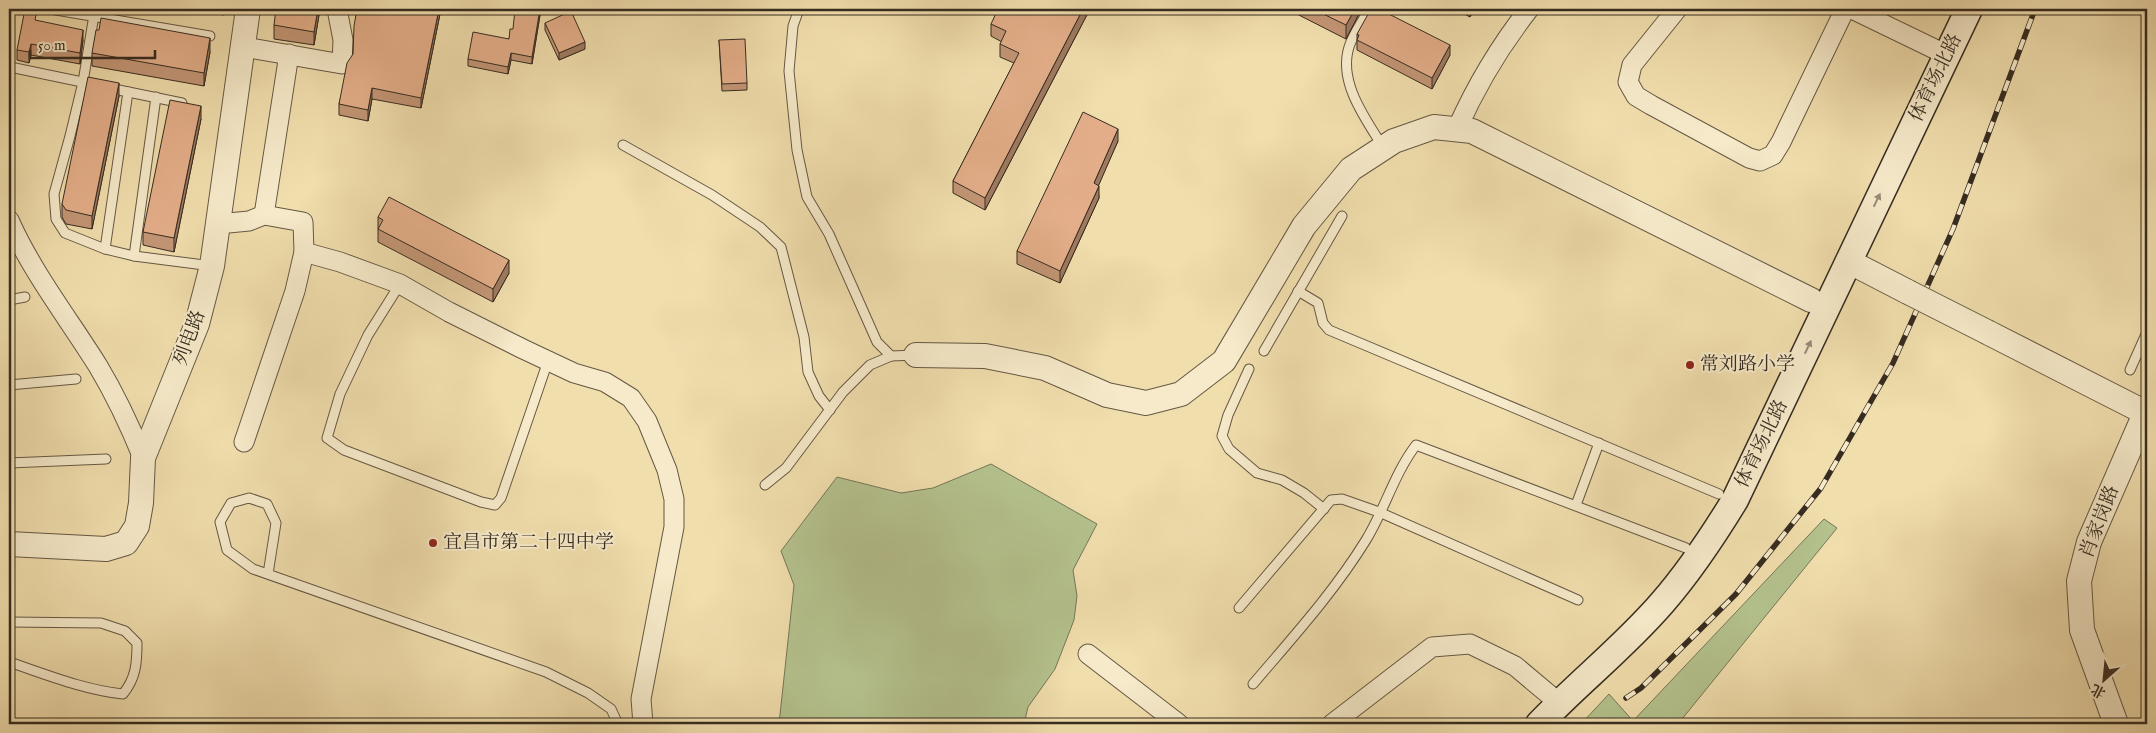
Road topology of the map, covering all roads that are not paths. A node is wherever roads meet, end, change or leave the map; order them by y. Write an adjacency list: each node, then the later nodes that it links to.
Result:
1 (50, 9): 12 (lane)
2 (248, 9): 14 (street, 列电路)
3 (336, 9): 16 (street)
4 (799, 9): 42 (lane)
5 (1369, 9): 24 (lane)
6 (1529, 9): 22 (street)
7 (1677, 9): 8 (street)
8 (1845, 9)
9 (1852, 9): 15 (street)
10 (1950, 9): 15 (main road, 体育场北路)
11 (1969, 9): 15 (main road, 体育场北路)
12 (95, 13): 13 (lane); 18 (lane)
13 (210, 36)
14 (244, 47): 16 (street); 28 (street, 列电路)
15 (1939, 51): 32 (main road, 体育场北路, one-way to 15); 38 (main road, 体育场北路)
16 (289, 54): 25 (street)
17 (10, 67): 18 (lane)
18 (83, 82): 19 (lane); 29 (lane)
19 (128, 92): 20 (lane); 29 (lane)
20 (156, 97): 21 (lane); 31 (lane)
21 (189, 104)
22 (1457, 129): 24 (street); 38 (street)
23 (623, 145): 48 (lane)
24 (1384, 148): 41 (street)
25 (264, 215): 28 (street); 30 (street)
26 (1342, 216): 35 (lane)
27 (9, 220): 52 (street)
28 (218, 224): 33 (street, 列电路)
29 (105, 249): 31 (lane)
30 (304, 252): 34 (street); 50 (street)
31 (134, 256): 33 (lane)
32 (1848, 261): 49 (street, bridge); 69 (main road, 体育场北路, one-way to 32)
33 (212, 266): 52 (street, 列电路)
34 (400, 284): 43 (street); 43 (lane)
35 (1298, 291): 40 (lane); 51 (lane)
36 (25, 297): 37 (lane)
37 (9, 300)
38 (1811, 300): 56 (main road, 体育场北路)
39 (2147, 332): 45 (lane)
40 (1264, 351)
41 (916, 355): 42 (lane)
42 (891, 356): 48 (lane)
43 (548, 361): 71 (street)
44 (1249, 369): 58 (lane)
45 (2130, 370)
46 (76, 379): 47 (lane)
47 (9, 385)
48 (830, 410): 55 (lane)
49 (2146, 411): 76 (street, 肖家岗路)
50 (244, 442)
51 (1599, 443): 56 (lane); 57 (lane)
52 (143, 458): 60 (street, 列电路)
53 (106, 459): 54 (lane)
54 (9, 463)
55 (765, 485)
56 (1719, 494): 61 (main road, 体育场北路)
57 (1576, 505): 59 (lane); 61 (lane)
58 (1324, 509): 59 (lane); 64 (lane)
59 (1379, 512): 63 (lane); 68 (lane)
60 (9, 544)
61 (1686, 548): 69 (main road, 体育场北路)
62 (268, 574): 62 (lane); 70 (lane)
63 (1578, 600)
64 (1239, 608)
65 (9, 622): 67 (lane)
66 (1088, 654): 72 (street)
67 (9, 662)
68 (1253, 684)
69 (1556, 700): 73 (street); 74 (main road, 体育场北路); 75 (main road)
70 (618, 724)
71 (643, 724)
72 (1180, 724)
73 (1332, 724)
74 (1524, 724)
75 (1539, 724)
76 (2116, 724)

